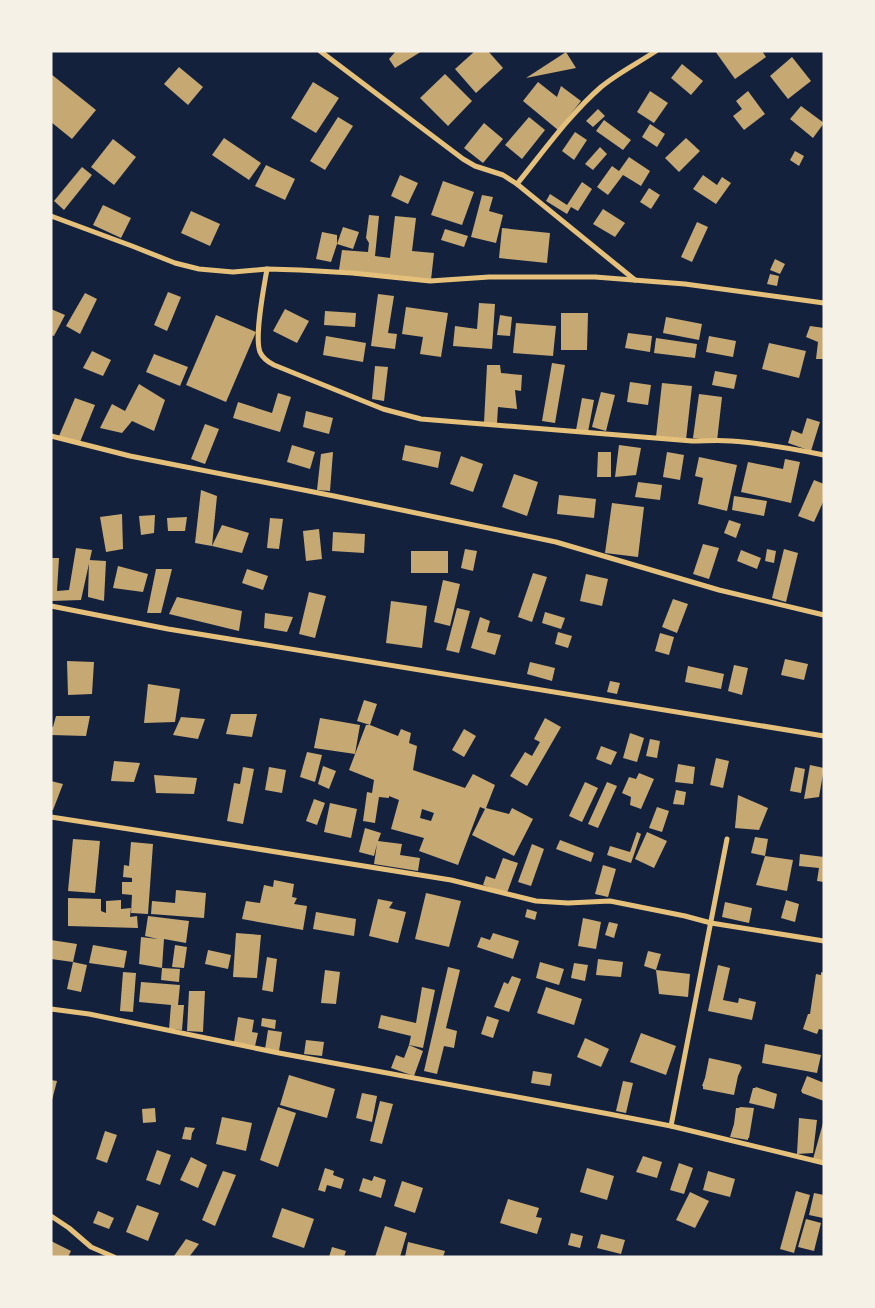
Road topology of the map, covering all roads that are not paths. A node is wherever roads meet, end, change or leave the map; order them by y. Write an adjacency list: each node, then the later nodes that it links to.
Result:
1 (320, 51): 3 (street)
2 (656, 51): 3 (street)
3 (517, 184): 6 (street)
4 (51, 216): 5 (street)
5 (267, 269): 6 (street); 9 (street)
6 (635, 280): 7 (street)
7 (824, 303)
8 (51, 436): 11 (street)
9 (824, 455)
10 (51, 606): 12 (street)
11 (824, 615)
12 (824, 736)
13 (51, 817): 15 (street)
14 (727, 839): 15 (street)
15 (710, 923): 16 (street); 18 (street)
16 (824, 941)
17 (51, 1009): 18 (street)
18 (671, 1126): 19 (street)
19 (824, 1163)
20 (51, 1216): 21 (street)
21 (114, 1257)

